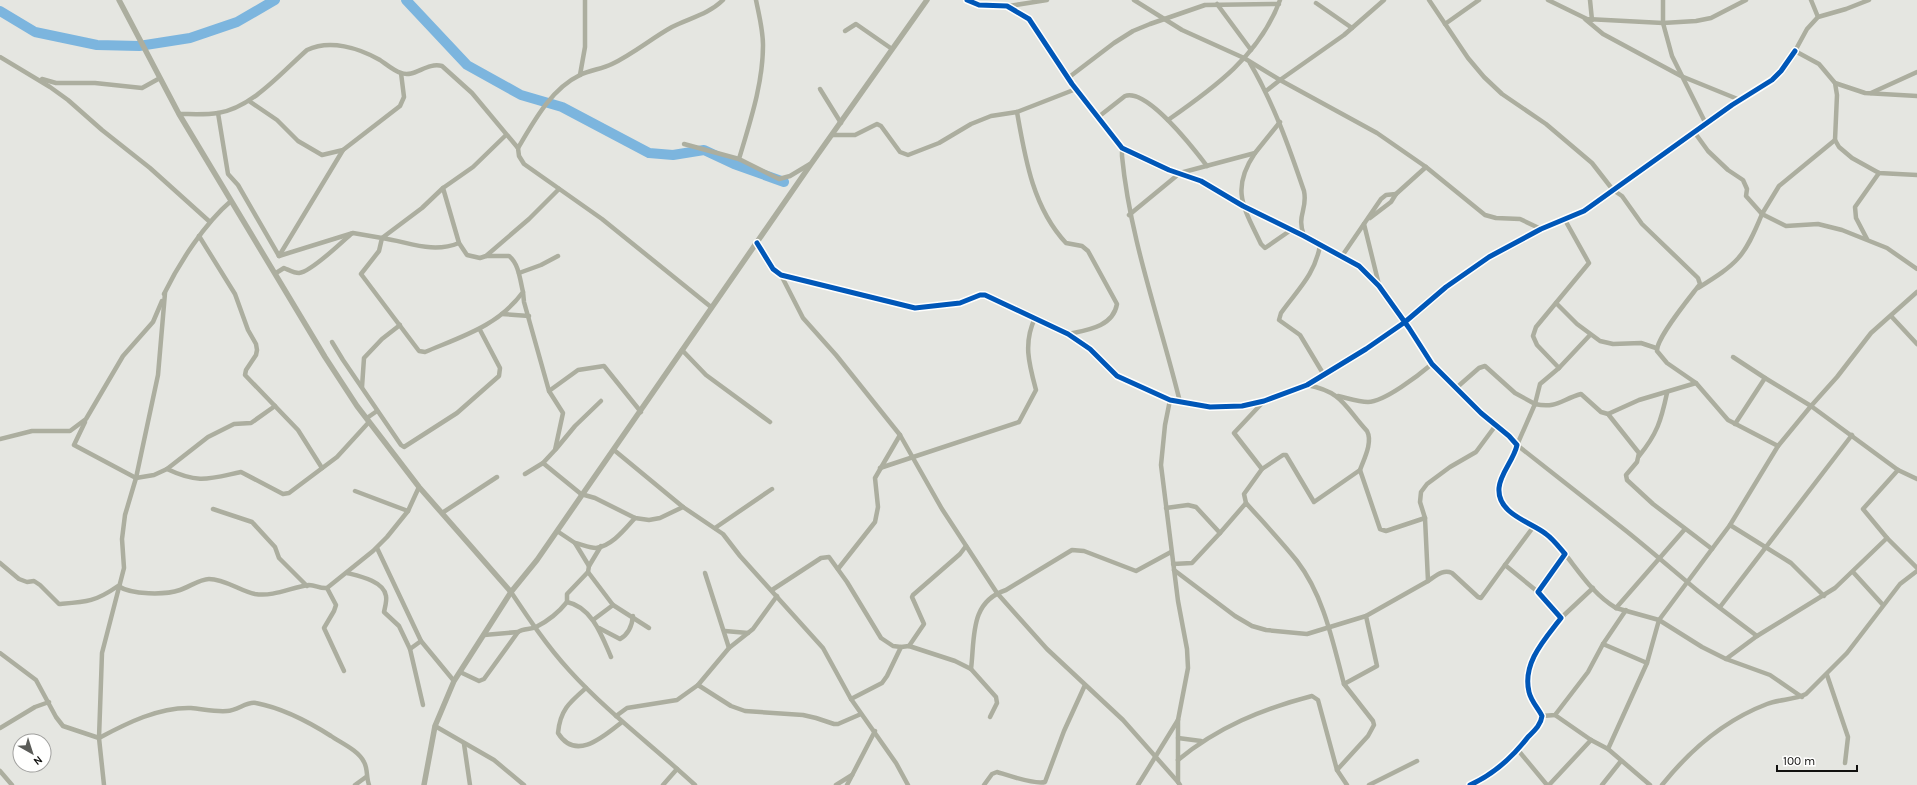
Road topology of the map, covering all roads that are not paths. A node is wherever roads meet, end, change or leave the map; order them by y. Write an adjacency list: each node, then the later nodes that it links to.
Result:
1 (119, 0): 43 (street)
2 (584, 0): 41 (street)
3 (723, 0): 41 (street)
4 (756, 0): 71 (street)
5 (927, 0): 32 (street)
6 (966, 0): 23 (street)
7 (1017, 0): 22 (street)
8 (1047, 0): 22 (street)
9 (1134, 0): 26 (street)
10 (1384, 0): 30 (street)
11 (1429, 0): 29 (street)
12 (1479, 0): 29 (street)
13 (1548, 0): 25 (street)
14 (1590, 0): 27 (street)
15 (1663, 0): 28 (street)
16 (1746, 0): 28 (street)
17 (1812, 0): 24 (street)
18 (1869, 0): 24 (street)
19 (1280, 2): 21 (street); 33 (street)
20 (1316, 3): 30 (street)
21 (1217, 4): 26 (street); 33 (street)
22 (1014, 5): 23 (street)
23 (1007, 6): 44 (street)
24 (1818, 17): 34 (street)
25 (1583, 18): 27 (street); 42 (street)
26 (1165, 19): 36 (street); 44 (street)
27 (1592, 20): 28 (street)
28 (1663, 23): 42 (street)
29 (1445, 24): 80 (street)
30 (1352, 28): 45 (street)
31 (845, 31): 32 (street)
32 (892, 49): 60 (street)
33 (1251, 50): 36 (street)
34 (1796, 51): 46 (street); 52 (street)
35 (0, 57): 40 (street)
36 (1244, 58): 37 (street); 58 (street)
37 (1249, 62): 45 (street); 49 (street)
38 (1917, 72): 50 (street)
39 (401, 74): 53 (street); 63 (street); 69 (street)
40 (29, 75): 43 (street); 87 (street)
41 (580, 75): 67 (street)
42 (1680, 76): 52 (street); 61 (street)
43 (160, 78): 55 (street)
44 (1068, 78): 48 (street)
45 (1280, 80): 49 (street); 74 (street)
46 (1835, 83): 50 (street); 65 (street)
47 (820, 89): 60 (street)
48 (1076, 89): 54 (street); 57 (street)
49 (1266, 91): 59 (street)
50 (1871, 94): 51 (street)
51 (1917, 96)
52 (1740, 100): 61 (street)
53 (249, 101): 56 (street); 69 (street)
54 (1016, 112): 64 (street); 121 (street)
55 (179, 114): 56 (street); 82 (street)
56 (218, 114): 99 (street)
57 (1097, 118): 58 (street); 68 (street)
58 (1168, 120): 73 (street)
59 (1280, 122): 70 (street); 93 (street)
60 (841, 123): 64 (street)
61 (1706, 124): 62 (street)
62 (1695, 133): 80 (street); 85 (street)
63 (506, 135): 67 (street); 78 (street)
64 (833, 135): 72 (street)
65 (1835, 140): 76 (street); 85 (street)
66 (684, 144): 71 (street)
67 (518, 148): 79 (street)
68 (1122, 148): 75 (street); 84 (street)
69 (343, 150): 99 (street)
70 (1255, 152): 73 (street); 83 (street)
71 (739, 159): 72 (street)
72 (811, 164): 97 (street)
73 (1207, 166): 75 (street)
74 (1426, 167): 81 (street); 89 (street)
75 (1180, 173): 83 (street); 84 (street)
76 (1879, 173): 77 (street); 95 (street)
77 (1917, 175)
78 (443, 188): 94 (street); 96 (street)
79 (559, 189): 100 (street); 113 (street)
80 (1614, 190): 86 (street); 108 (street)
81 (1396, 194): 88 (street); 88 (street)
82 (231, 201): 87 (street); 104 (street)
83 (1243, 206): 90 (street); 90 (street)
84 (1129, 214): 142 (street)
85 (1762, 214): 95 (street); 108 (street)
86 (1565, 220): 89 (street); 112 (street)
87 (210, 222): 92 (street)
88 (1365, 223): 102 (street); 107 (street)
89 (1542, 229): 118 (street)
90 (1291, 230): 93 (street)
91 (353, 232): 94 (street); 99 (street); 104 (street)
92 (199, 236): 111 (street); 144 (street)
93 (1304, 236): 98 (street)
94 (382, 238): 96 (street); 119 (street)
95 (1867, 239): 103 (street)
96 (459, 243): 100 (street)
97 (757, 243): 106 (street); 113 (street)
98 (1320, 246): 102 (street); 130 (street)
99 (279, 256)
100 (486, 256): 105 (street)
101 (558, 256): 105 (street)
102 (1342, 256): 107 (street)
103 (1917, 269)
104 (276, 273): 150 (street)
105 (519, 273): 109 (street)
106 (781, 275): 117 (street); 154 (street)
107 (1379, 286): 118 (street)
108 (1697, 288): 125 (street)
109 (523, 292): 114 (street); 115 (street)
110 (1917, 292): 116 (street)
111 (165, 293): 149 (street); 172 (street)
112 (1556, 303): 122 (street); 129 (street)
113 (711, 307): 126 (street)
114 (502, 314): 115 (street); 120 (street)
115 (528, 316): 136 (street)
116 (1891, 316): 124 (street); 145 (street)
117 (1035, 318): 121 (street); 162 (street)
118 (1405, 322): 128 (street); 130 (street)
119 (400, 325): 120 (street); 134 (street)
120 (480, 330): 146 (street)
121 (1068, 334): 139 (street)
122 (1590, 335): 125 (street); 129 (street)
123 (332, 342): 134 (street)
124 (1917, 344)
125 (1656, 348): 132 (street)
126 (682, 350): 147 (street); 151 (street)
127 (1733, 357): 131 (street)
128 (1432, 364): 135 (street); 138 (street)
129 (1559, 368): 143 (street)
130 (1324, 375): 133 (street)
131 (1765, 378): 145 (street); 152 (street)
132 (1696, 383): 137 (street); 152 (street)
133 (1307, 385): 138 (street); 141 (street)
134 (362, 387): 146 (street)
135 (1455, 388): 143 (street); 153 (street)
136 (549, 391): 147 (street); 159 (street)
137 (1667, 393): 148 (street); 161 (street)
138 (1338, 396): 168 (street)
139 (1170, 400): 142 (street); 180 (street)
140 (601, 401): 159 (street)
141 (1264, 401): 142 (street); 166 (street)
142 (1180, 402)
143 (1535, 404): 148 (street); 157 (street)
144 (275, 406): 164 (street); 167 (street)
145 (1811, 406): 155 (street); 158 (street)
146 (377, 410): 150 (street)
147 (641, 412): 160 (street)
148 (1608, 414): 161 (street)
149 (86, 419): 156 (street); 172 (street)
150 (368, 420): 164 (street); 174 (street)
151 (770, 422)
152 (1735, 424): 158 (street)
153 (1496, 425): 157 (street); 185 (street)
154 (900, 435): 162 (street); 165 (street)
155 (1852, 435): 169 (street); 196 (street)
156 (0, 439)
157 (1517, 445): 187 (street); 201 (street)
158 (1778, 446): 186 (street)
159 (555, 450): 163 (street)
160 (614, 450): 177 (street); 179 (street)
161 (1639, 456): 189 (street)
162 (913, 457): 165 (street); 195 (street)
163 (543, 463): 170 (street); 177 (street)
164 (322, 468): 167 (street)
165 (880, 468): 207 (street)
166 (1262, 468): 168 (street); 178 (street)
167 (167, 469): 172 (street)
168 (1360, 470): 185 (street)
169 (1898, 470): 173 (street); 192 (street)
170 (525, 474)
171 (497, 477): 183 (street)
172 (136, 478): 216 (street)
173 (1917, 479)
174 (419, 487): 182 (street); 183 (street)
175 (772, 489): 188 (street)
176 (355, 491): 182 (street)
177 (581, 494): 184 (street); 190 (street)
178 (1246, 503): 191 (street); 240 (street)
179 (683, 507): 184 (street); 188 (street)
180 (1166, 508): 191 (street); 199 (street)
181 (213, 509): 217 (street)
182 (408, 511): 197 (street)
183 (442, 513): 221 (street)
184 (635, 518): 194 (street)
185 (1425, 518): 214 (street)
186 (1730, 525): 196 (street); 198 (street)
187 (1534, 526): 200 (street); 204 (street)
188 (715, 528): 220 (street)
189 (1685, 529): 198 (street); 201 (street)
190 (557, 531): 193 (street); 221 (street)
191 (1220, 533): 203 (street)
192 (1888, 538): 206 (street); 211 (street)
193 (575, 543): 194 (street); 205 (street)
194 (601, 546): 205 (street)
195 (966, 546): 223 (street); 248 (street)
196 (1766, 546): 225 (street); 229 (street)
197 (377, 548): 212 (street); 246 (street)
198 (1712, 549): 215 (street)
199 (1171, 552): 203 (street); 223 (street)
200 (1565, 554): 219 (street); 222 (street)
201 (1660, 559): 215 (street); 230 (street)
202 (0, 564): 216 (street)
203 (1173, 564): 208 (street)
204 (1505, 565): 214 (street); 222 (street)
205 (589, 566): 210 (street)
206 (1917, 568)
207 (838, 569): 220 (street); 249 (street)
208 (1174, 570): 240 (street); 274 (street)
209 (1917, 571): 227 (street)
210 (588, 572): 226 (street); 228 (street)
211 (1853, 572): 225 (street); 227 (street)
212 (347, 573): 218 (street); 250 (street)
213 (705, 574): 241 (street)
214 (1428, 581): 233 (street)
215 (1688, 583): 229 (street); 236 (street)
216 (118, 586): 217 (street); 279 (street)
217 (307, 586): 218 (street)
218 (327, 588): 257 (street)
219 (1593, 588): 230 (street); 234 (street)
220 (772, 590): 224 (street)
221 (511, 592): 237 (street); 244 (street)
222 (1538, 592): 234 (street)
223 (997, 593): 256 (street); 263 (street)
224 (777, 596): 243 (street); 266 (street)
225 (1824, 596): 245 (street)
226 (567, 602): 235 (street); 237 (street)
227 (1883, 604): 259 (street)
228 (613, 605): 232 (street); 235 (street)
229 (1720, 607): 245 (street)
230 (1616, 608): 231 (street)
231 (1626, 610): 236 (street); 247 (street)
232 (633, 616): 238 (street); 239 (street)
233 (1366, 616): 240 (street); 261 (street)
234 (1561, 618): 272 (street)
235 (593, 620): 238 (street)
236 (1659, 620): 254 (street); 255 (street)
237 (535, 628): 242 (street); 264 (street)
238 (598, 628): 253 (street)
239 (649, 628)
240 (1329, 628): 261 (street)
241 (725, 631): 243 (street); 251 (street)
242 (518, 632): 244 (street); 258 (street)
243 (748, 633): 251 (street)
244 (484, 635): 258 (street)
245 (1757, 636): 254 (street)
246 (421, 641): 250 (street); 260 (street)
247 (1603, 644): 255 (street); 270 (street)
248 (909, 646): 249 (street); 256 (street)
249 (901, 647): 266 (street)
250 (410, 648): 268 (street)
251 (730, 648): 262 (street)
252 (0, 653): 267 (street)
253 (611, 657)
254 (1726, 659): 265 (street)
255 (1647, 663): 284 (street)
256 (971, 669): 273 (street)
257 (344, 671)
258 (460, 672): 260 (street)
259 (1827, 675): 265 (street); 290 (street)
260 (454, 681): 276 (street)
261 (1344, 684): 292 (street)
262 (698, 685): 269 (street); 271 (street)
263 (1085, 685): 286 (street); 309 (street)
264 (586, 688): 271 (street); 275 (street)
265 (1802, 696): 317 (street)
266 (851, 699): 269 (street)
267 (49, 702): 277 (street); 279 (street)
268 (423, 705)
269 (861, 714): 278 (street)
270 (1554, 715): 272 (street); 281 (street)
271 (616, 716): 275 (street)
272 (1542, 716): 285 (street)
273 (990, 717)
274 (1178, 720): 280 (street); 286 (street)
275 (622, 722): 291 (street)
276 (435, 726): 283 (street); 301 (street)
277 (0, 728)
278 (875, 732): 294 (street); 308 (street)
279 (99, 738): 295 (street); 298 (street)
280 (1178, 738): 282 (street); 287 (street)
281 (1591, 740): 284 (street); 314 (street)
282 (1201, 742): 287 (street); 292 (street)
283 (464, 744): 302 (street); 303 (street)
284 (1608, 749): 289 (street)
285 (1518, 750): 313 (street); 314 (street)
286 (1156, 758): 296 (street); 310 (street)
287 (1178, 760): 296 (street)
288 (1417, 760): 312 (street)
289 (1621, 760): 315 (street); 316 (street)
290 (1845, 763)
291 (678, 769): 304 (street); 305 (street)
292 (1337, 770): 311 (street)
293 (0, 771): 297 (street)
294 (853, 774): 306 (street); 307 (street)
295 (366, 777): 299 (street); 300 (street)
296 (1179, 783)
297 (12, 785)
298 (104, 785)
299 (355, 785)
300 (369, 785)
301 (424, 785)
302 (470, 785)
303 (524, 785)
304 (663, 785)
305 (695, 785)
306 (836, 785)
307 (847, 785)
308 (908, 785)
309 (984, 785)
310 (1138, 785)
311 (1348, 785)
312 (1369, 785)
313 (1470, 785)
314 (1548, 785)
315 (1602, 785)
316 (1650, 785)
317 (1662, 785)

